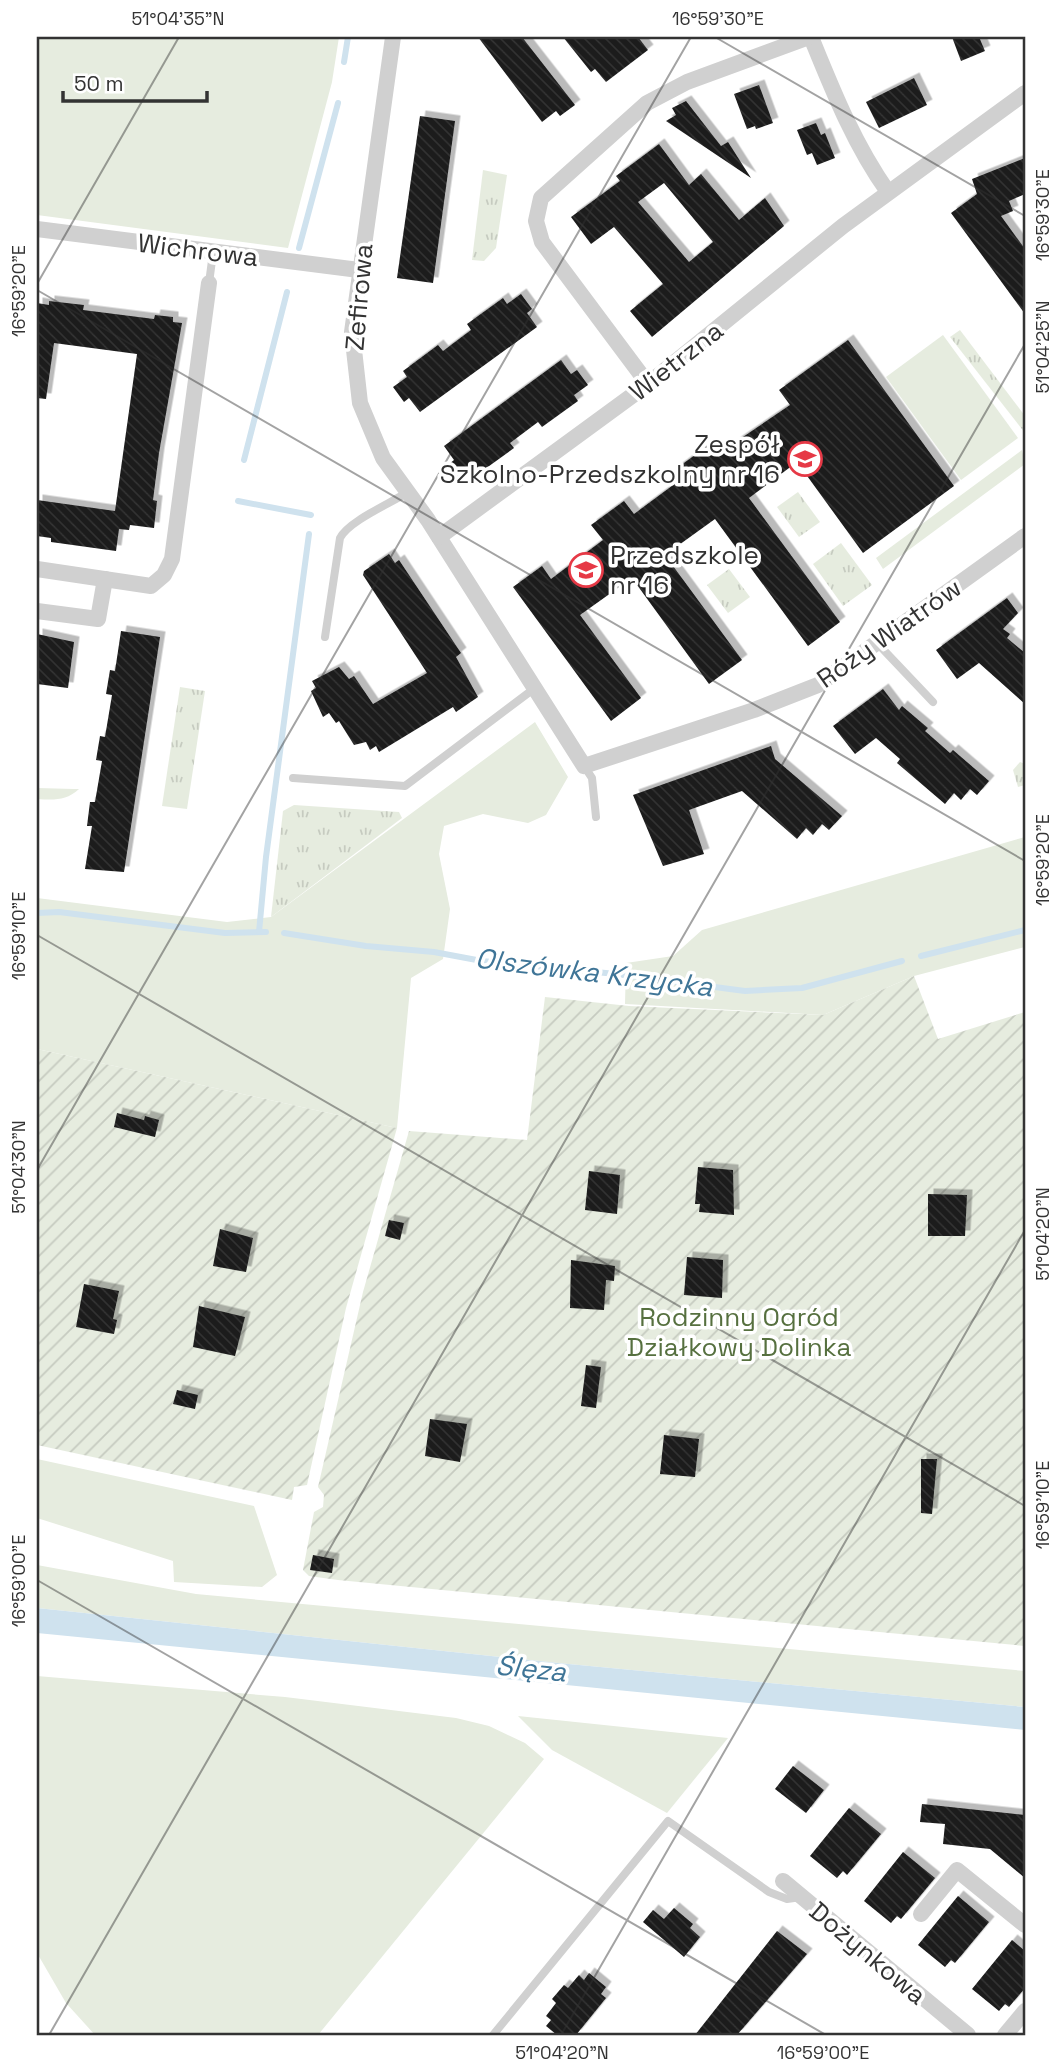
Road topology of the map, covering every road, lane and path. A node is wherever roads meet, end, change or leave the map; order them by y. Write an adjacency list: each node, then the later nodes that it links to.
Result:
1 (393, 37): 7 (street, Zefirowa)
2 (810, 37): 4 (street); 9 (street)
3 (1025, 93): 4 (street, Wietrzna)
4 (888, 192): 9 (street, Wietrzna)
5 (37, 229): 6 (street, Wichrowa)
6 (213, 253): 7 (street, Wichrowa); 8 (lane)
7 (359, 270): 10 (street, Zefirowa)
8 (209, 283): 14 (street)
9 (648, 384): 12 (street, Wietrzna)
10 (408, 492): 12 (street, Zefirowa); 16 (lane)
11 (1025, 536): 17 (street, Róży Wiatrów)
12 (439, 537): 18 (street)
13 (37, 569): 14 (street)
14 (105, 579): 15 (street)
15 (37, 611)
16 (326, 637)
17 (878, 644): 19 (lane); 20 (street, Róży Wiatrów)
18 (535, 688): 20 (street); 21 (lane)
19 (933, 702)
20 (584, 766): 22 (lane)
21 (293, 778)
22 (596, 817)
23 (783, 1881): 24 (street, Dożynkowa)
24 (801, 1897): 28 (lane, Dożynkowa); 29 (street, Dożynkowa)
25 (921, 1914): 26 (street)
26 (1025, 1925)
27 (1025, 2011): 30 (street)
28 (493, 2035)
29 (968, 2035)
30 (1004, 2035)

